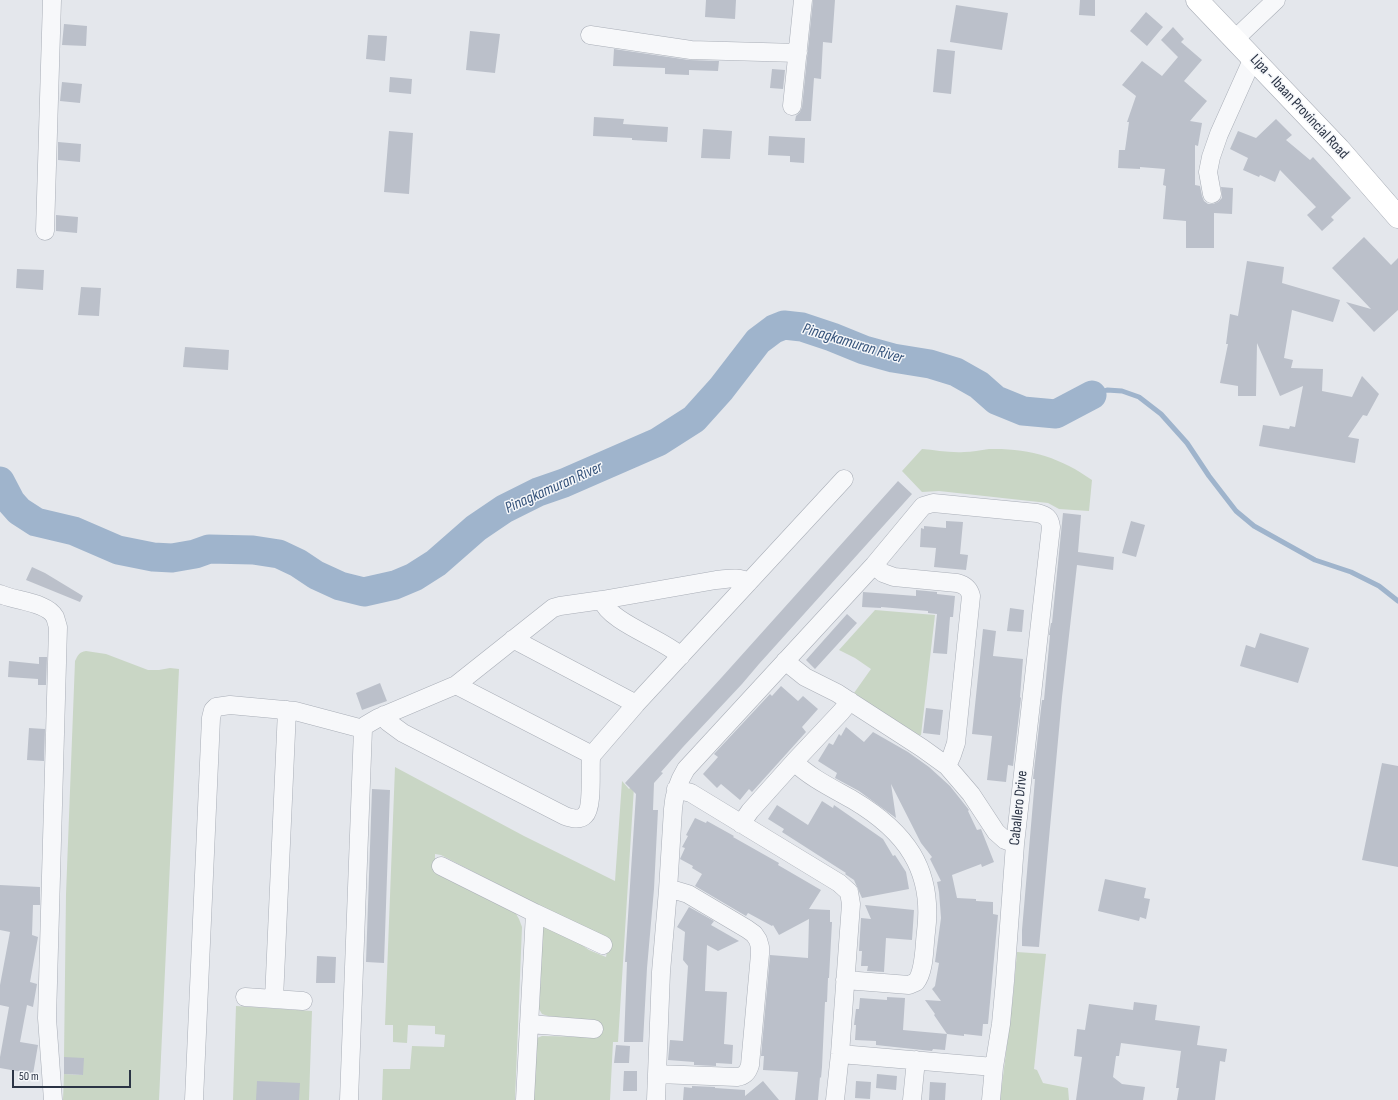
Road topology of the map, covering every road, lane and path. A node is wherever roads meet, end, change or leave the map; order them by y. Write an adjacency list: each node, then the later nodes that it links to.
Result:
1 (52, 0): 12 (street)
2 (803, 0): 7 (street)
3 (1197, 0): 6 (main road, Lipa - Ibaan Provincial Road)
4 (1276, 0): 6 (street)
5 (590, 35): 7 (street)
6 (1234, 39): 8 (main road, Lipa - Ibaan Provincial Road)
7 (798, 53): 9 (street)
8 (1253, 58): 10 (street); 11 (main road, Lipa - Ibaan Provincial Road)
9 (792, 106)
10 (1212, 194)
11 (1398, 218)
12 (45, 231)
13 (844, 480): 15 (street)
14 (874, 565): 20 (street); 29 (street); 32 (street, Caballero Drive)
15 (749, 582): 17 (street); 19 (street)
16 (0, 594): 47 (street)
17 (602, 600): 18 (street); 19 (street)
18 (513, 639): 21 (street); 23 (street)
19 (681, 656): 23 (street)
20 (785, 660): 22 (street); 30 (street)
21 (456, 685): 25 (street); 27 (street)
22 (850, 701): 28 (street); 29 (street)
23 (636, 704): 27 (street)
24 (287, 710): 26 (street); 39 (street); 48 (street)
25 (384, 716): 26 (street); 27 (street)
26 (363, 729): 49 (street)
27 (592, 755)
28 (794, 762): 31 (street); 37 (street)
29 (947, 766): 32 (street)
30 (676, 789): 31 (street); 34 (street)
31 (741, 824): 37 (street)
32 (1015, 844): 45 (street, Caballero Drive)
33 (441, 866): 35 (street)
34 (668, 890): 46 (street); 46 (street)
35 (535, 913): 36 (street); 41 (street)
36 (603, 945)
37 (845, 980): 43 (street)
38 (245, 997): 39 (street)
39 (274, 999): 40 (street)
40 (303, 1001)
41 (529, 1024): 42 (street); 50 (street)
42 (594, 1029)
43 (840, 1054): 44 (street); 52 (street)
44 (916, 1060): 45 (street); 53 (street)
45 (994, 1067): 54 (street, Caballero Drive)
46 (657, 1074): 51 (street)
47 (53, 1100)
48 (194, 1100)
49 (349, 1100)
50 (525, 1100)
51 (656, 1100)
52 (835, 1100)
53 (912, 1100)
54 (991, 1100)

